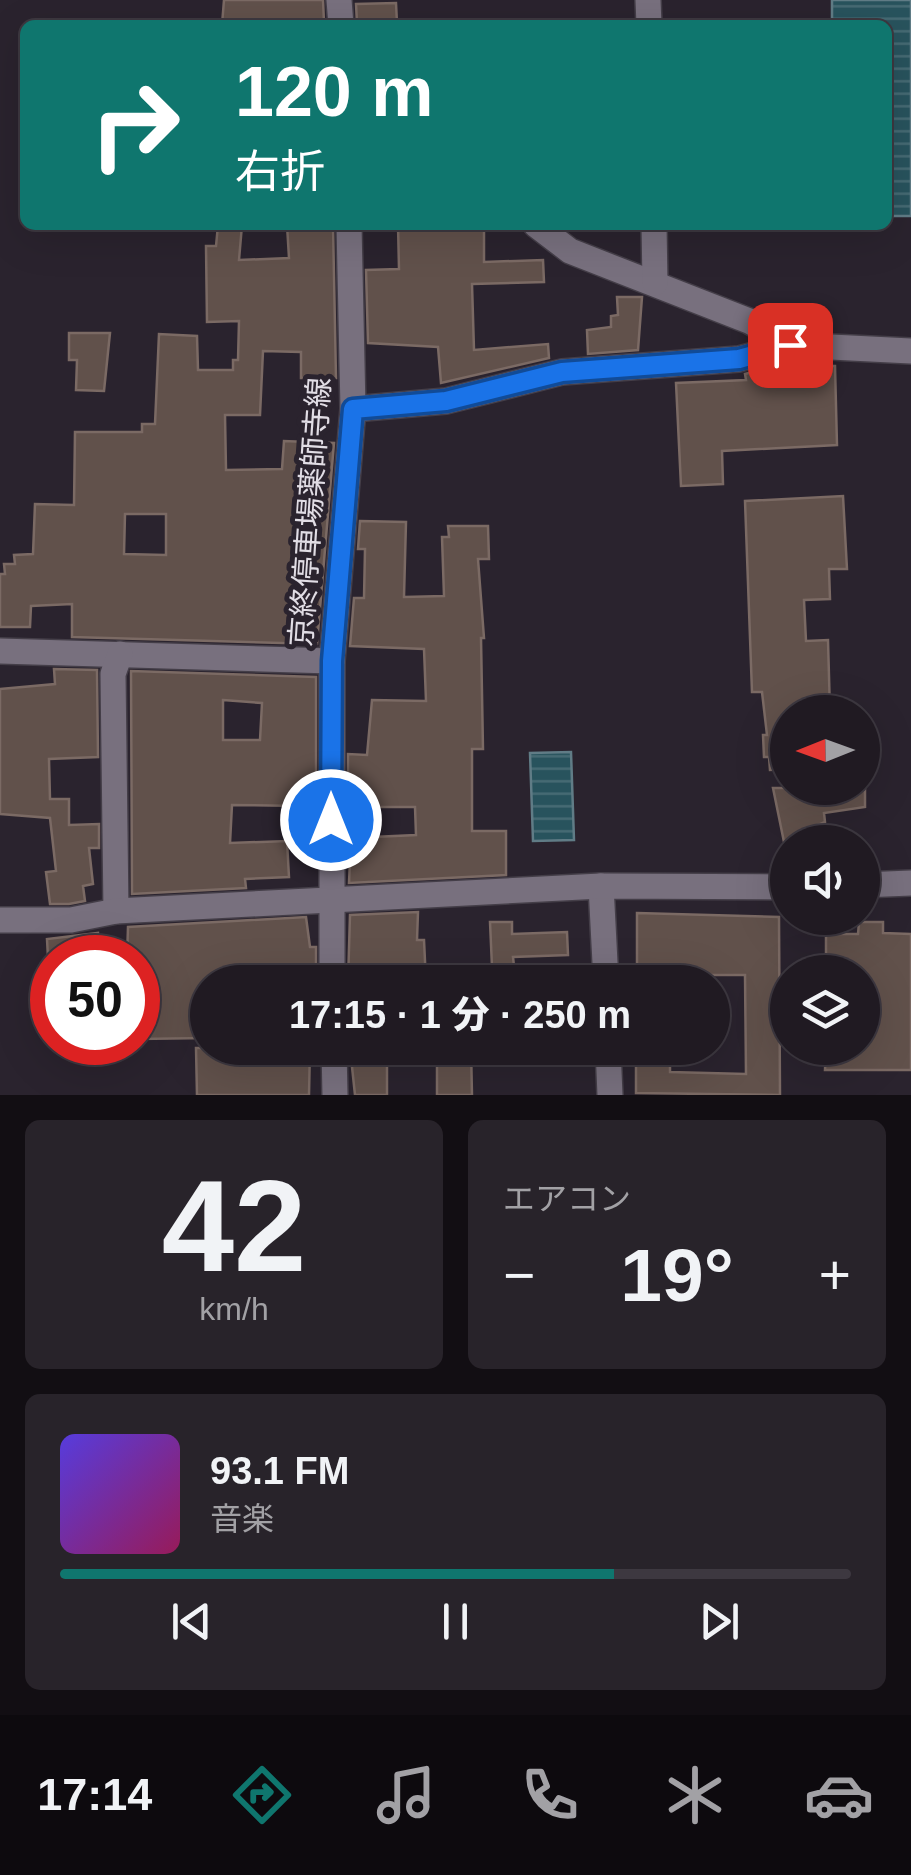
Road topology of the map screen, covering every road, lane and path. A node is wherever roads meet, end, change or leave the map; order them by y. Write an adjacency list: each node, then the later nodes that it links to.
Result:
1 (349, 230): 7 (street, 京終停車場薬師寺線)
2 (542, 230): 4 (street)
3 (654, 230): 4 (street)
4 (655, 282): 5 (street)
5 (790, 345): 6 (street); 7 (street)
6 (911, 351)
7 (353, 409): 10 (street, 京終停車場薬師寺線)
8 (0, 651): 9 (street)
9 (120, 654): 10 (street); 16 (street)
10 (332, 661): 15 (street, 京終停車場薬師寺線)
11 (911, 884): 12 (street)
12 (880, 885)
13 (602, 886): 14 (street); 15 (street); 19 (street)
14 (770, 887)
15 (331, 899): 16 (street); 18 (street, 京終停車場薬師寺線)
16 (116, 912): 17 (street)
17 (0, 920)
18 (332, 965)
19 (605, 965)
20 (334, 1065): 22 (street)
21 (609, 1065): 23 (street)
22 (334, 1095)
23 (610, 1095)

